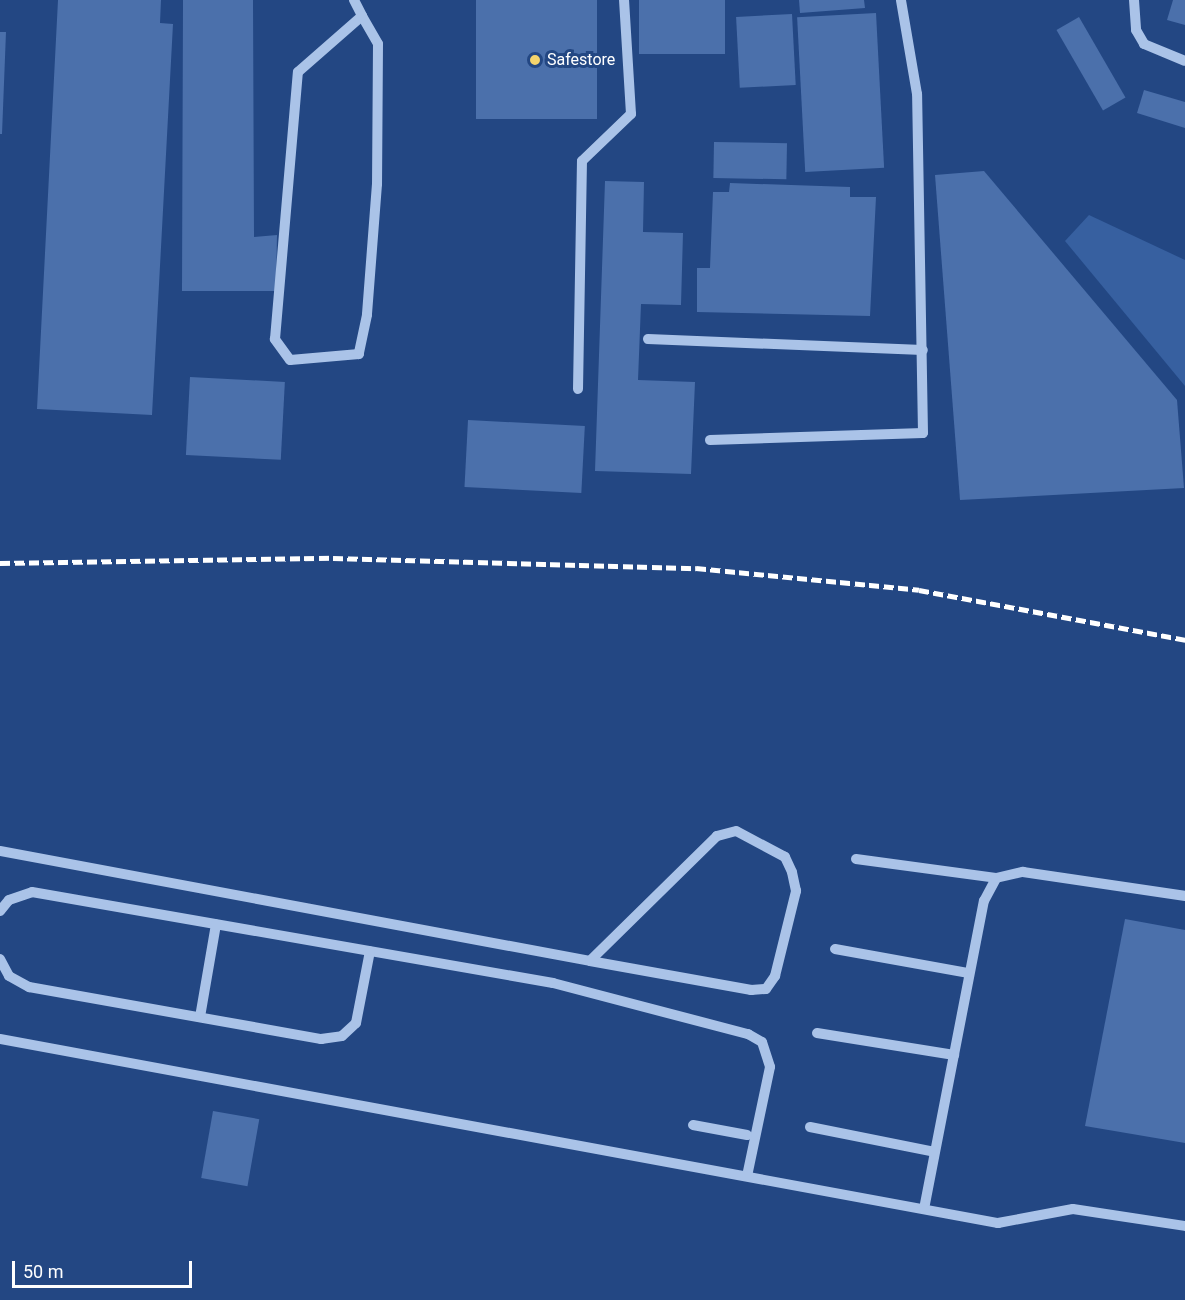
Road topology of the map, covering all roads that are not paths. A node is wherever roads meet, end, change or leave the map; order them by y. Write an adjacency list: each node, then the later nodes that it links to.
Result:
1 (354, 0): 5 (street)
2 (624, 0): 9 (street)
3 (901, 0): 8 (street)
4 (1134, 0): 6 (street)
5 (362, 16): 5 (street)
6 (1185, 61)
7 (648, 339): 8 (street)
8 (923, 350): 10 (street)
9 (578, 390)
10 (710, 440)
11 (0, 851): 20 (street)
12 (856, 859): 13 (street)
13 (996, 878): 14 (street); 21 (street)
14 (1185, 896)
15 (0, 911): 16 (street)
16 (216, 924): 18 (street); 22 (street)
17 (836, 949): 21 (street)
18 (370, 951): 22 (street); 30 (street)
19 (0, 959): 22 (street)
20 (590, 961): 20 (street)
21 (969, 974): 25 (street)
22 (200, 1017)
23 (817, 1033): 25 (street)
24 (0, 1039): 30 (street)
25 (954, 1055): 29 (street)
26 (693, 1125): 28 (street)
27 (810, 1127): 29 (street)
28 (747, 1135)
29 (935, 1152): 31 (street)
30 (747, 1176): 31 (street)
31 (924, 1209): 32 (street)
32 (1185, 1226)

